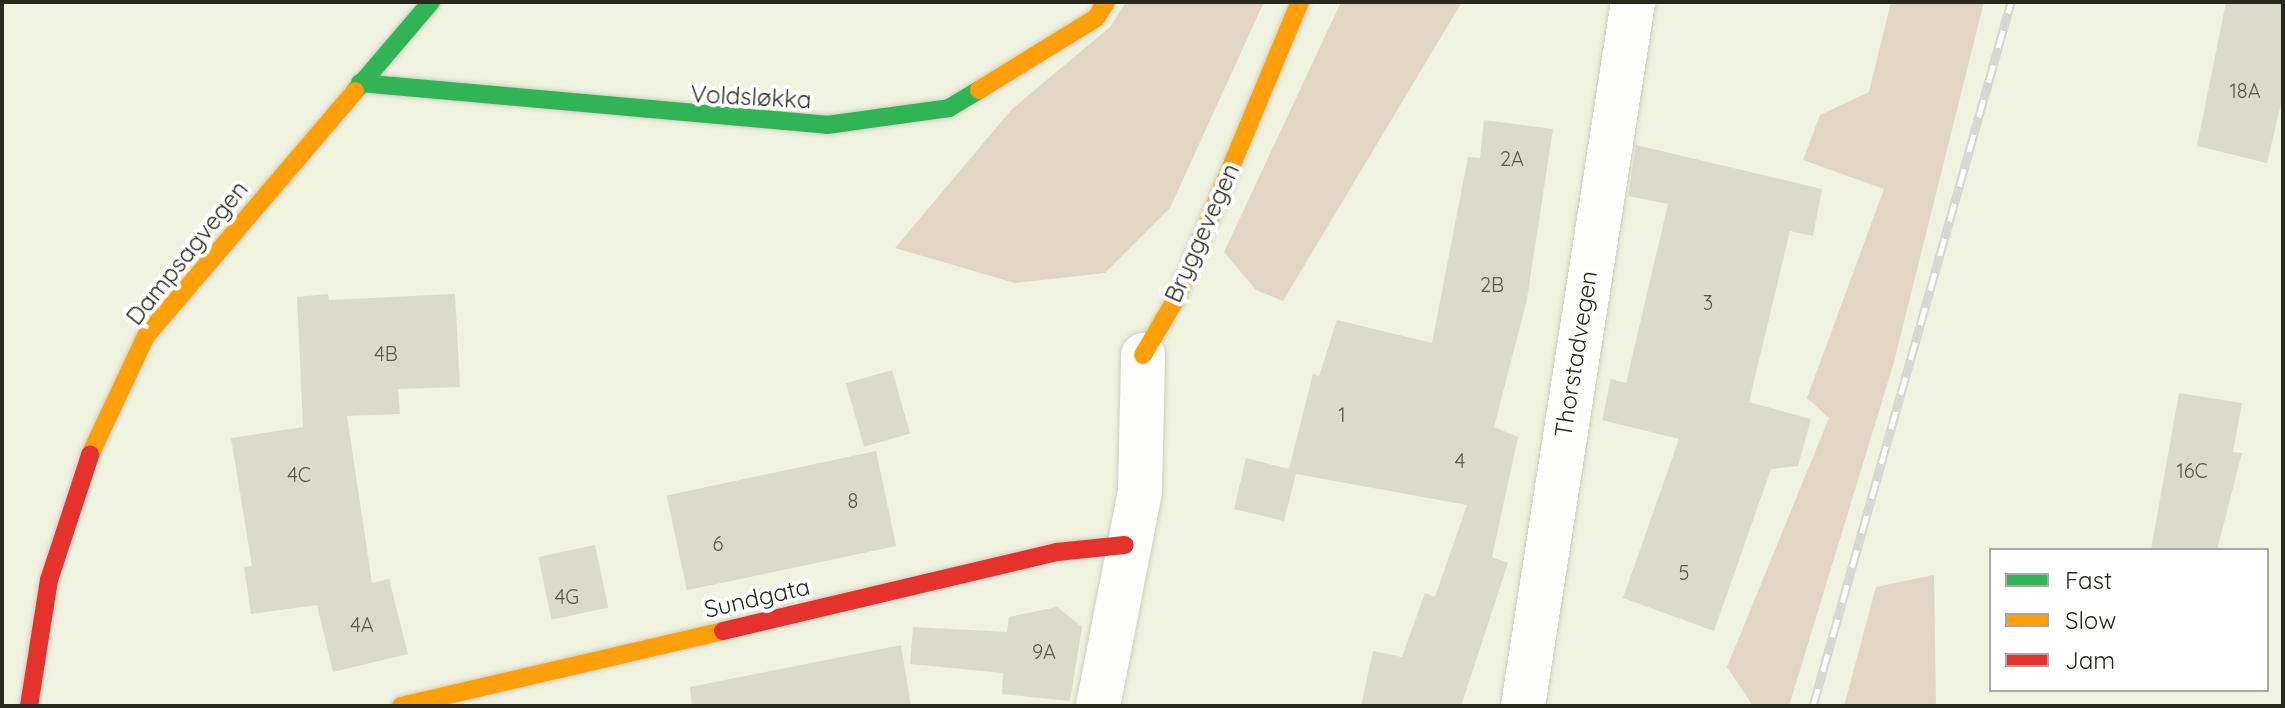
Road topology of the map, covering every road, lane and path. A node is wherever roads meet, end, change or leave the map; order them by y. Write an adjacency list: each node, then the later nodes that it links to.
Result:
1 (431, 2): 5 (street, Dampsagvegen)
2 (1106, 2): 5 (street, Voldsløkka)
3 (1300, 2): 6 (street, Bryggevegen)
4 (1633, 2): 11 (street, Thorstadvegen)
5 (360, 83): 8 (street, Dampsagvegen)
6 (1143, 355): 7 (street, Bryggevegen)
7 (1125, 545): 9 (street, Sundgata); 10 (street, Bryggevegen)
8 (29, 706)
9 (401, 706)
10 (1098, 706)
11 (1523, 706)

